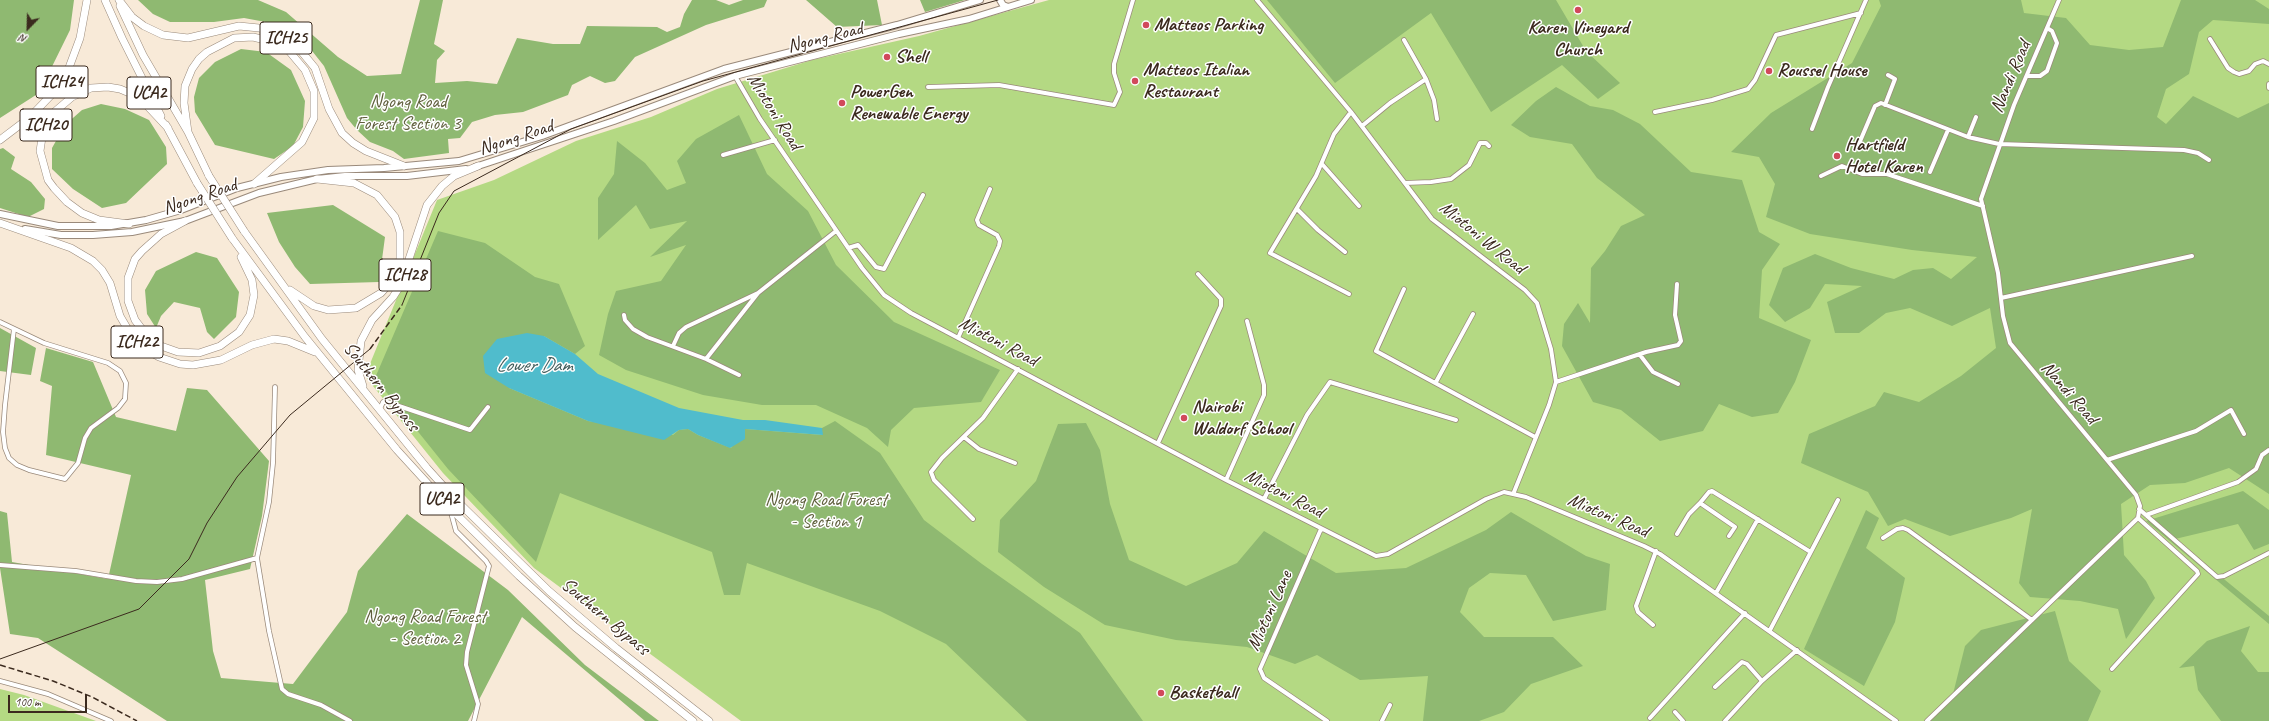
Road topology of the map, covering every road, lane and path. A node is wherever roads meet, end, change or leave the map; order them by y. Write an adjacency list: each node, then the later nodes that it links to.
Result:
1 (87, 0): 35 (highway, ICH24)
2 (105, 0): 30 (highway, Southern Bypass / UCA2)
3 (119, 0): 33 (highway, Southern Bypass / UCA2); 43 (highway, ICH25)
4 (980, 0): 43 (main road, Ngong Road)
5 (1000, 0): 11 (main road)
6 (1031, 0): 11 (main road, Ngong Road)
7 (1133, 0): 22 (street)
8 (1257, 0): 25 (street, Miotoni W Road)
9 (1866, 0): 12 (street)
10 (2059, 0): 13 (street, Nandi Road)
11 (1008, 7): 18 (main road, Ngong Road)
12 (1861, 13): 26 (street); 31 (street)
13 (2047, 28): 19 (street, Nandi Road); 19 (street)
14 (2210, 39): 16 (street)
15 (1404, 40): 20 (street)
16 (2269, 64)
17 (1888, 74): 24 (street)
18 (735, 76): 36 (street, Miotoni Road); 44 (main road, Ngong Road)
19 (2027, 76): 37 (street, Nandi Road)
20 (1426, 79): 28 (street); 29 (street)
21 (2269, 84): 23 (street)
22 (928, 87)
23 (2269, 88)
24 (1886, 105): 32 (street); 39 (street)
25 (1351, 112): 29 (street, Miotoni W Road); 42 (street)
26 (1655, 112)
27 (1976, 117): 34 (street)
28 (1437, 120)
29 (1362, 126): 48 (street, Miotoni W Road)
30 (168, 128): 58 (highway, ICH20); 60 (highway, Southern Bypass / UCA2, bridge)
31 (1812, 128)
32 (1948, 130): 34 (street); 45 (street)
33 (188, 132): 49 (highway); 65 (highway, Southern Bypass / UCA2, bridge)
34 (1968, 137): 37 (street)
35 (0, 140)
36 (775, 140): 40 (street); 59 (street, Miotoni Road)
37 (2000, 144): 41 (street); 53 (street, Nandi Road)
38 (1489, 146): 48 (street)
39 (1858, 146)
40 (723, 155)
41 (2209, 160)
42 (1322, 164): 52 (street); 54 (street)
43 (404, 166): 49 (main road, Ngong Road)
44 (478, 166): 47 (main road, Ngong Road); 87 (highway, ICH28)
45 (1930, 172)
46 (1821, 176): 53 (street)
47 (317, 179): 56 (main road, Ngong Road); 65 (highway)
48 (1405, 183): 84 (street, Miotoni W Road)
49 (254, 184): 58 (main road, Ngong Road)
50 (990, 189): 76 (street)
51 (922, 195): 61 (street)
52 (1359, 206)
53 (1984, 206): 70 (street, Nandi Road)
54 (1297, 209): 62 (street); 69 (street)
55 (0, 214): 58 (main road, Ngong Road)
56 (185, 220): 57 (main road, Ngong Road); 60 (highway)
57 (0, 222): 78 (highway, ICH22)
58 (128, 224)
59 (836, 231): 61 (street, Miotoni Road); 68 (street)
60 (232, 238): 78 (highway, Southern Bypass / UCA2)
61 (848, 248): 76 (street, Miotoni Road)
62 (1345, 252)
63 (2192, 256): 70 (street)
64 (1198, 274): 94 (street)
65 (282, 283): 87 (highway, Southern Bypass / UCA2)
66 (1678, 284): 79 (street)
67 (1404, 290): 83 (street)
68 (758, 293): 77 (street); 80 (street)
69 (1349, 294)
70 (2001, 298): 96 (street, Nandi Road)
71 (1473, 314): 83 (street)
72 (624, 315): 77 (street)
73 (1247, 321): 98 (street)
74 (0, 322): 75 (street)
75 (14, 329): 75 (street)
76 (958, 338): 81 (street, Miotoni Road)
77 (673, 346): 80 (street)
78 (319, 354): 103 (highway, Southern Bypass / UCA2)
79 (1640, 355): 84 (street); 85 (street)
80 (706, 360): 82 (street)
81 (1018, 369): 92 (street); 94 (street, Miotoni Road)
82 (739, 376)
83 (1436, 382): 93 (street)
84 (1556, 382): 93 (street, Miotoni W Road)
85 (1678, 384)
86 (275, 387): 116 (street)
87 (368, 397): 89 (highway, Southern Bypass / UCA2)
88 (488, 407): 89 (street)
89 (380, 412): 135 (highway, Southern Bypass / UCA2)
90 (1456, 420): 100 (street)
91 (2244, 434): 96 (street)
92 (964, 436): 97 (street); 107 (street)
93 (1535, 437): 99 (street, Miotoni W Road)
94 (1158, 443): 98 (street, Miotoni Road)
95 (2269, 450): 105 (street)
96 (2107, 460): 104 (street, Nandi Road)
97 (1015, 463)
98 (1226, 480): 100 (street, Miotoni Road)
99 (1514, 492): 109 (street, Miotoni Road); 113 (street, Miotoni Road)
100 (1264, 499): 109 (street, Miotoni Road)
101 (1838, 500): 114 (street)
102 (1700, 503): 108 (street); 110 (street); 111 (street)
103 (450, 508): 133 (street); 134 (highway, Southern Bypass / UCA2)
104 (2138, 509): 105 (street); 106 (street, Nandi Road)
105 (2146, 515): 115 (street)
106 (2138, 518): 120 (street); 124 (street)
107 (973, 519)
108 (1758, 519): 114 (street); 118 (street)
109 (1321, 529): 136 (street, Miotoni Lane)
110 (1677, 534)
111 (1729, 536)
112 (1883, 538): 120 (street)
113 (1656, 551): 118 (street, Miotoni Road); 121 (street)
114 (1810, 551): 122 (street)
115 (2269, 553)
116 (257, 558): 117 (street); 132 (street)
117 (0, 565)
118 (1716, 593): 119 (street, Miotoni Road)
119 (1745, 613): 122 (street, Miotoni Road); 130 (street)
120 (2032, 620): 141 (street)
121 (1653, 624)
122 (1770, 630): 123 (street, Miotoni Road)
123 (1797, 650): 126 (street); 140 (street, Miotoni Road)
124 (2112, 670)
125 (0, 681): 131 (street)
126 (1762, 681): 127 (street); 139 (street)
127 (1715, 687)
128 (1390, 705): 137 (street)
129 (1675, 712): 138 (street)
130 (1650, 718)
131 (111, 721)
132 (350, 721)
133 (474, 721)
134 (693, 721)
135 (710, 721)
136 (1328, 721)
137 (1382, 721)
138 (1683, 721)
139 (1725, 721)
140 (1896, 721)
141 (1927, 721)

